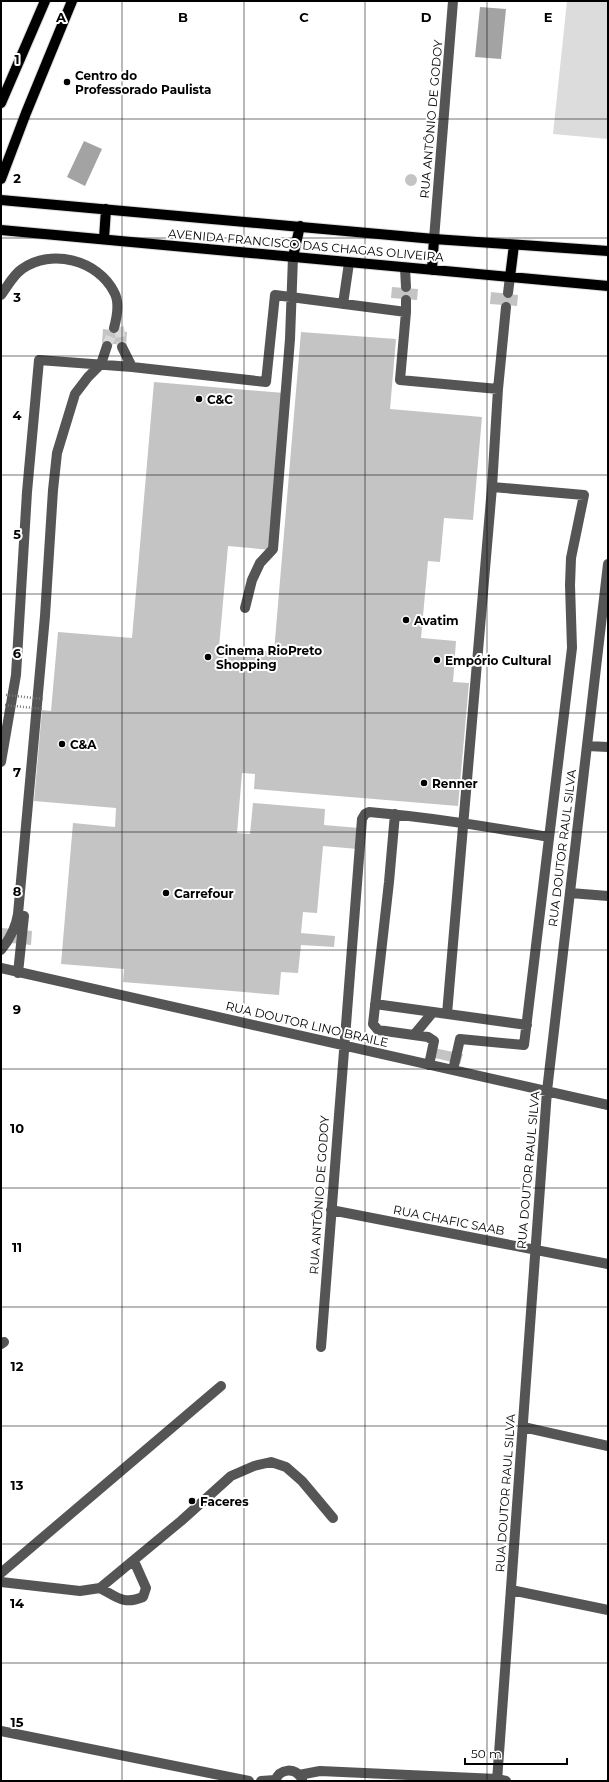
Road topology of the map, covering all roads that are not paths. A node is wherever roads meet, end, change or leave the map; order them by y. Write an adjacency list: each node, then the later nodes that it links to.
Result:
1 (45, 1): 4 (main road)
2 (72, 1): 5 (main road)
3 (453, 1): 11 (street, RUA ANTÔNIO DE GODOY)
4 (1, 103)
5 (1, 179)
6 (1, 200): 7 (main road, AVENIDA FRANCISCO DAS CHAGAS OLIVEIRA)
7 (106, 209): 8 (main road, AVENIDA FRANCISCO DAS CHAGAS OLIVEIRA); 10 (main road)
8 (300, 226): 11 (main road, AVENIDA FRANCISCO DAS CHAGAS OLIVEIRA); 14 (main road)
9 (1, 230): 10 (main road, AVENIDA FRANCISCO DAS CHAGAS OLIVEIRA)
10 (104, 239): 14 (main road, AVENIDA FRANCISCO DAS CHAGAS OLIVEIRA)
11 (434, 239): 12 (main road, AVENIDA FRANCISCO DAS CHAGAS OLIVEIRA); 17 (main road)
12 (514, 245): 13 (main road, AVENIDA FRANCISCO DAS CHAGAS OLIVEIRA); 18 (main road)
13 (608, 251)
14 (293, 257): 15 (main road, AVENIDA FRANCISCO DAS CHAGAS OLIVEIRA); 23 (street)
15 (349, 263): 16 (main road, AVENIDA FRANCISCO DAS CHAGAS OLIVEIRA); 25 (street)
16 (405, 268): 17 (main road, AVENIDA FRANCISCO DAS CHAGAS OLIVEIRA); 20 (street)
17 (432, 270): 18 (main road, AVENIDA FRANCISCO DAS CHAGAS OLIVEIRA)
18 (510, 277): 19 (main road, AVENIDA FRANCISCO DAS CHAGAS OLIVEIRA); 21 (street)
19 (608, 286)
20 (406, 287)
21 (508, 293)
22 (1, 295): 28 (street)
23 (292, 297): 25 (street); 32 (street); 37 (street)
24 (406, 300): 27 (street)
25 (343, 304): 27 (street)
26 (506, 307): 33 (street)
27 (406, 312): 33 (street)
28 (116, 325)
29 (107, 346): 31 (street)
30 (122, 347): 32 (street)
31 (101, 364): 32 (street); 40 (street); 47 (street)
32 (132, 367)
33 (498, 389): 34 (street)
34 (492, 487): 42 (street); 43 (street)
35 (608, 564): 36 (street, RUA DOUTOR RAUL SILVA)
36 (606, 592): 38 (street, RUA DOUTOR RAUL SILVA)
37 (245, 608)
38 (587, 746): 39 (street); 44 (street, RUA DOUTOR RAUL SILVA)
39 (608, 748)
40 (1, 762)
41 (395, 814): 42 (street, RUA ANTÔNIO DE GODOY); 50 (street); 55 (street, RUA ANTÔNIO DE GODOY)
42 (463, 823): 43 (street, RUA ANTÔNIO DE GODOY); 52 (street)
43 (549, 838): 53 (street)
44 (570, 893): 45 (street); 58 (street, RUA DOUTOR RAUL SILVA)
45 (608, 896)
46 (24, 916): 49 (street)
47 (3, 945)
48 (1, 968): 49 (street, RUA DOUTOR LINO BRAILE)
49 (18, 973): 55 (street, RUA DOUTOR LINO BRAILE)
50 (375, 1004): 51 (street); 54 (street)
51 (433, 1012): 52 (street); 54 (street)
52 (447, 1014): 53 (street)
53 (527, 1025): 57 (street)
54 (414, 1035): 56 (street)
55 (344, 1046): 56 (street, RUA DOUTOR LINO BRAILE); 60 (street, RUA ANTÔNIO DE GODOY)
56 (429, 1065): 57 (street, RUA DOUTOR LINO BRAILE)
57 (453, 1070): 58 (street, RUA DOUTOR LINO BRAILE)
58 (547, 1091): 59 (street, RUA DOUTOR LINO BRAILE); 61 (street, RUA DOUTOR RAUL SILVA)
59 (608, 1105)
60 (331, 1210): 61 (street, RUA CHAFIC SAAB); 63 (street, RUA ANTÔNIO DE GODOY)
61 (535, 1250): 62 (street, RUA CHAFIC SAAB); 65 (street, RUA DOUTOR RAUL SILVA)
62 (608, 1264)
63 (321, 1347)
64 (221, 1386): 69 (street)
65 (522, 1427): 66 (street); 72 (street, RUA DOUTOR RAUL SILVA)
66 (608, 1446)
67 (333, 1518): 68 (street)
68 (134, 1561): 71 (street); 71 (street)
69 (1, 1573)
70 (1, 1582): 71 (street)
71 (100, 1588)
72 (511, 1590): 73 (street); 77 (street, RUA DOUTOR RAUL SILVA)
73 (608, 1610)
74 (1, 1732): 78 (street)
75 (302, 1779): 76 (street); 77 (street)
76 (275, 1780): 79 (street)
77 (500, 1780)
78 (249, 1781)
79 (261, 1781)

